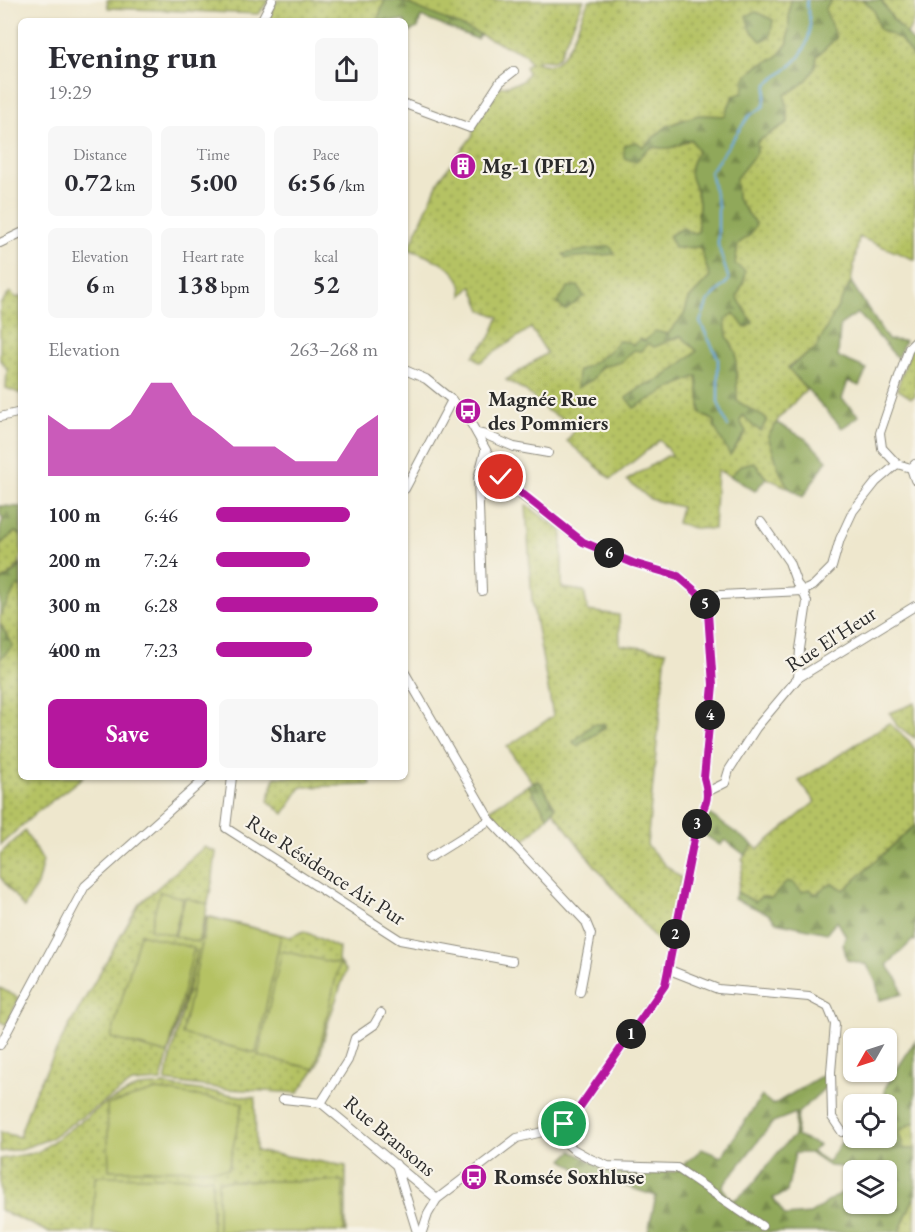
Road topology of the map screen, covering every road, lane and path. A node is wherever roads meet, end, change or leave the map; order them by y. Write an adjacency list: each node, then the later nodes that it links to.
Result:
1 (272, 0): 2 (street)
2 (263, 18)
3 (514, 71): 4 (street)
4 (408, 105)
5 (18, 234): 6 (street)
6 (0, 243)
7 (915, 342): 15 (street)
8 (408, 371): 9 (street)
9 (452, 400): 12 (street); 18 (street)
10 (18, 413): 11 (street)
11 (0, 417)
12 (477, 434): 13 (street); 14 (street)
13 (485, 451): 20 (street); 22 (street)
14 (548, 453)
15 (897, 464): 16 (street); 21 (street)
16 (913, 466): 17 (street)
17 (915, 480)
18 (408, 483)
19 (761, 522): 21 (street)
20 (482, 591)
21 (803, 591): 22 (street); 24 (street)
22 (701, 596): 28 (street)
23 (915, 606): 24 (street, Rue El'Heur)
24 (798, 678): 28 (street, Rue El'Heur)
25 (408, 679): 29 (street)
26 (204, 780): 35 (street)
27 (232, 780): 31 (street, Rue Résidence Air Pur)
28 (707, 792): 32 (street)
29 (489, 820): 30 (street); 33 (street)
30 (429, 858)
31 (512, 961)
32 (667, 969): 38 (street); 39 (street)
33 (580, 992)
34 (381, 1013): 37 (street)
35 (0, 1045)
36 (283, 1099): 37 (street, Rue Bransons)
37 (321, 1103): 40 (street, Rue Bransons)
38 (551, 1130): 41 (street); 42 (street)
39 (842, 1132)
40 (396, 1164): 41 (street, Rue Bransons); 43 (street)
41 (437, 1199): 44 (street)
42 (762, 1226)
43 (417, 1232)
44 (422, 1232)

